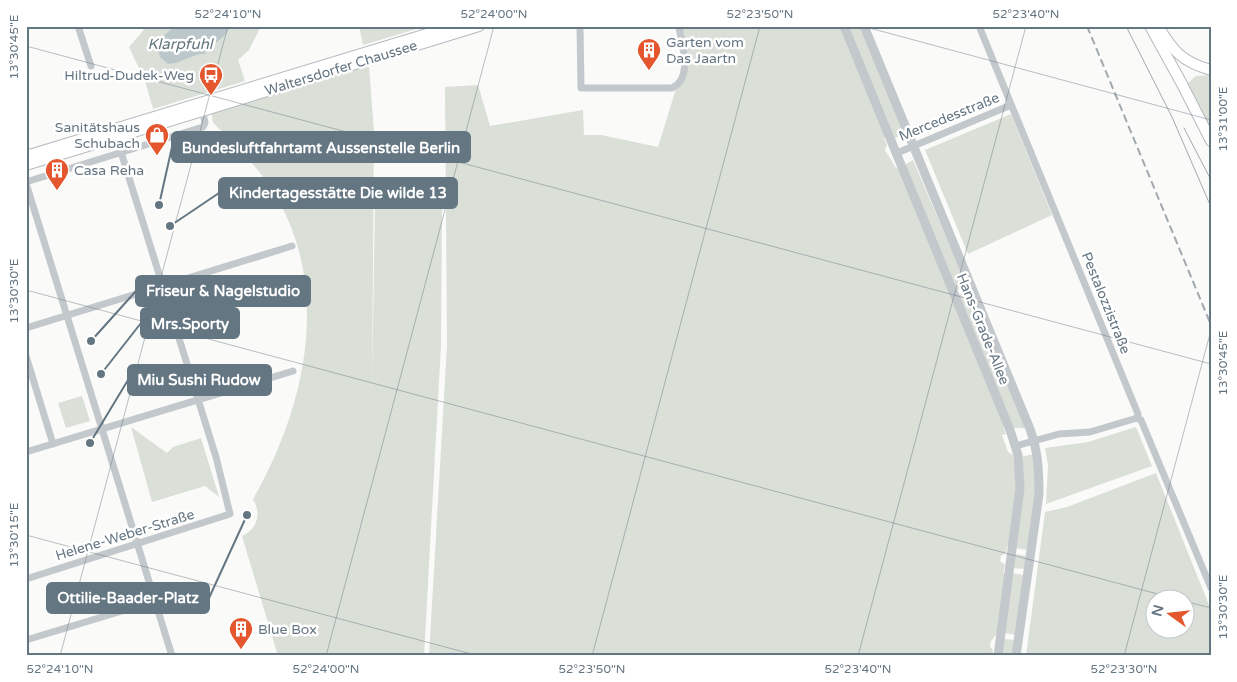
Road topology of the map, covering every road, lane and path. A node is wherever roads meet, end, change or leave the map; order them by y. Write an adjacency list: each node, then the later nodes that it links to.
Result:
1 (78, 26): 12 (street)
2 (452, 26): 11 (main road, Waltersdorfer Chaussee)
3 (479, 26): 11 (main road, Waltersdorfer Chaussee)
4 (580, 26): 5 (street)
5 (679, 26)
6 (844, 26): 19 (street, Hans-Grade-Allee)
7 (864, 26): 17 (street, Hans-Grade-Allee)
8 (979, 26): 14 (street, Pestalozzistraße)
9 (1150, 26): 16 (main road)
10 (1158, 26): 13 (main road)
11 (429, 34): 15 (main road, Waltersdorfer Chaussee)
12 (91, 66)
13 (1211, 70)
14 (1011, 105): 17 (street, Mercedesstraße); 30 (street, Pestalozzistraße)
15 (201, 107): 18 (street); 20 (main road, Waltersdorfer Chaussee); 21 (main road, Waltersdorfer Chaussee)
16 (1211, 141)
17 (913, 145): 19 (street, Mercedesstraße); 32 (street, Hans-Grade-Allee)
18 (121, 152): 22 (street); 24 (street)
19 (897, 153): 34 (street, Hans-Grade-Allee)
20 (26, 156)
21 (26, 165)
22 (26, 182): 25 (street)
23 (292, 246): 24 (street)
24 (163, 286): 25 (street); 29 (street)
25 (67, 315): 26 (street); 31 (street)
26 (26, 328)
27 (26, 356): 33 (street)
28 (293, 371): 29 (street)
29 (198, 400): 31 (street); 36 (street, Helene-Weber-Straße)
30 (1137, 418): 32 (street); 38 (street, Pestalozzistraße)
31 (102, 429): 33 (street); 36 (street)
32 (1034, 440): 34 (street); 43 (street, Hans-Grade-Allee)
33 (53, 444): 35 (street)
34 (1016, 446): 42 (street, Hans-Grade-Allee)
35 (26, 452)
36 (137, 544): 37 (street, Helene-Weber-Straße); 39 (street)
37 (26, 578)
38 (1211, 588)
39 (155, 601): 40 (street); 41 (street)
40 (26, 640)
41 (172, 656)
42 (998, 656)
43 (1016, 656)

